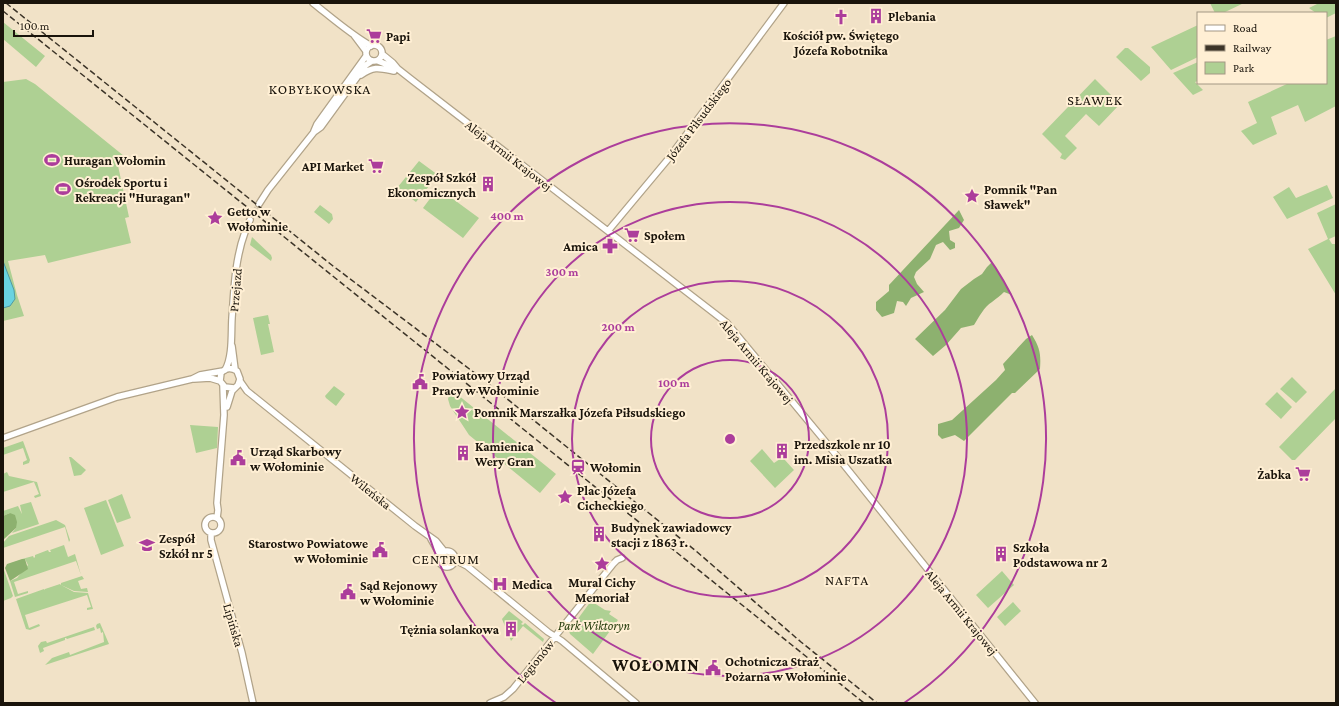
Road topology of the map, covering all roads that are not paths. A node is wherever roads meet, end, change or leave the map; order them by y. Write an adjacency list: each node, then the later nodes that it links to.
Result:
1 (313, 3): 3 (street)
2 (784, 3): 12 (street, Józefa Piłsudskiego)
3 (353, 35): 4 (street); 5 (street)
4 (371, 46): 5 (street); 6 (street)
5 (366, 54): 7 (street); 10 (street)
6 (382, 54): 7 (street); 8 (street, Aleja Armii Krajowej)
7 (375, 61): 8 (street, Aleja Armii Krajowej); 9 (street)
8 (400, 71): 9 (street); 12 (street, Aleja Armii Krajowej)
9 (359, 76): 10 (street)
10 (314, 132): 11 (street)
11 (259, 204)
12 (608, 231): 32 (street, Aleja Armii Krajowej)
13 (245, 232): 14 (street, Przejazd)
14 (232, 340): 15 (street, Przejazd); 16 (street, Przejazd)
15 (235, 369): 16 (street); 18 (street)
16 (224, 370): 17 (street); 19 (street)
17 (192, 378): 19 (street); 22 (street)
18 (240, 381): 20 (street); 25 (street, Wileńska)
19 (222, 384): 20 (street); 21 (street)
20 (234, 388): 21 (street)
21 (224, 415): 23 (street)
22 (3, 438)
23 (215, 518): 24 (street); 24 (street)
24 (214, 532): 29 (street, Lipińska)
25 (442, 553): 27 (street); 27 (street)
26 (622, 558): 28 (street, Legionów)
27 (455, 560): 28 (street)
28 (555, 637): 30 (street, Legionów); 31 (street)
29 (253, 703)
30 (490, 703)
31 (636, 703)
32 (1035, 703)

